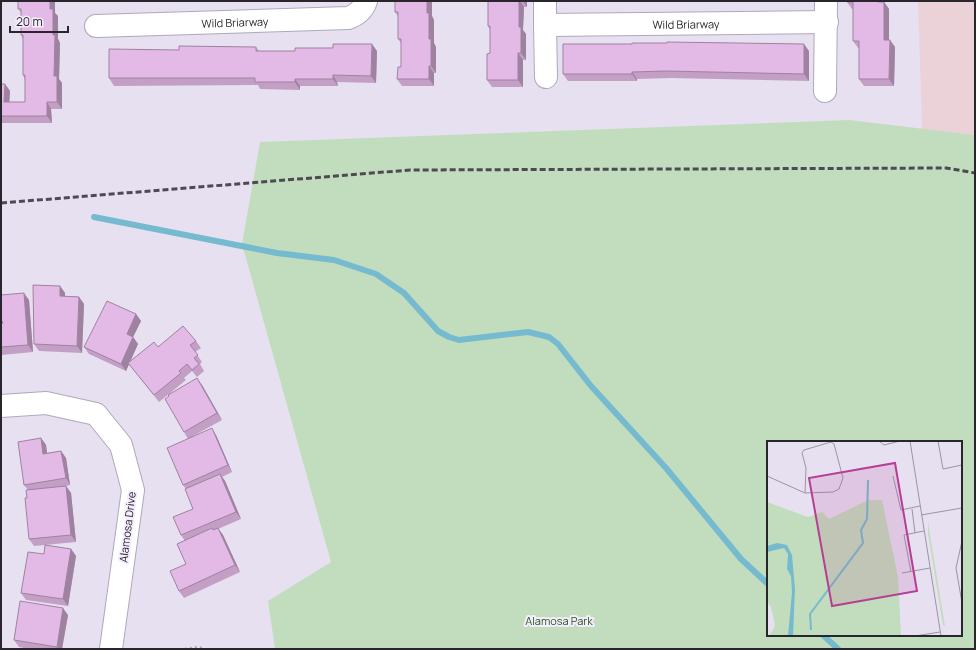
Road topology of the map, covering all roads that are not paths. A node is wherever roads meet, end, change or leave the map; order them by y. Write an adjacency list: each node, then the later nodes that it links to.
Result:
1 (366, 1): 6 (street, Wild Briarway)
2 (545, 1): 5 (street)
3 (826, 1): 4 (street)
4 (826, 22): 5 (street, Wild Briarway); 8 (street)
5 (545, 25): 7 (street)
6 (96, 26)
7 (546, 77)
8 (825, 91)
9 (1, 406): 10 (street, Alamosa Drive)
10 (112, 649)

